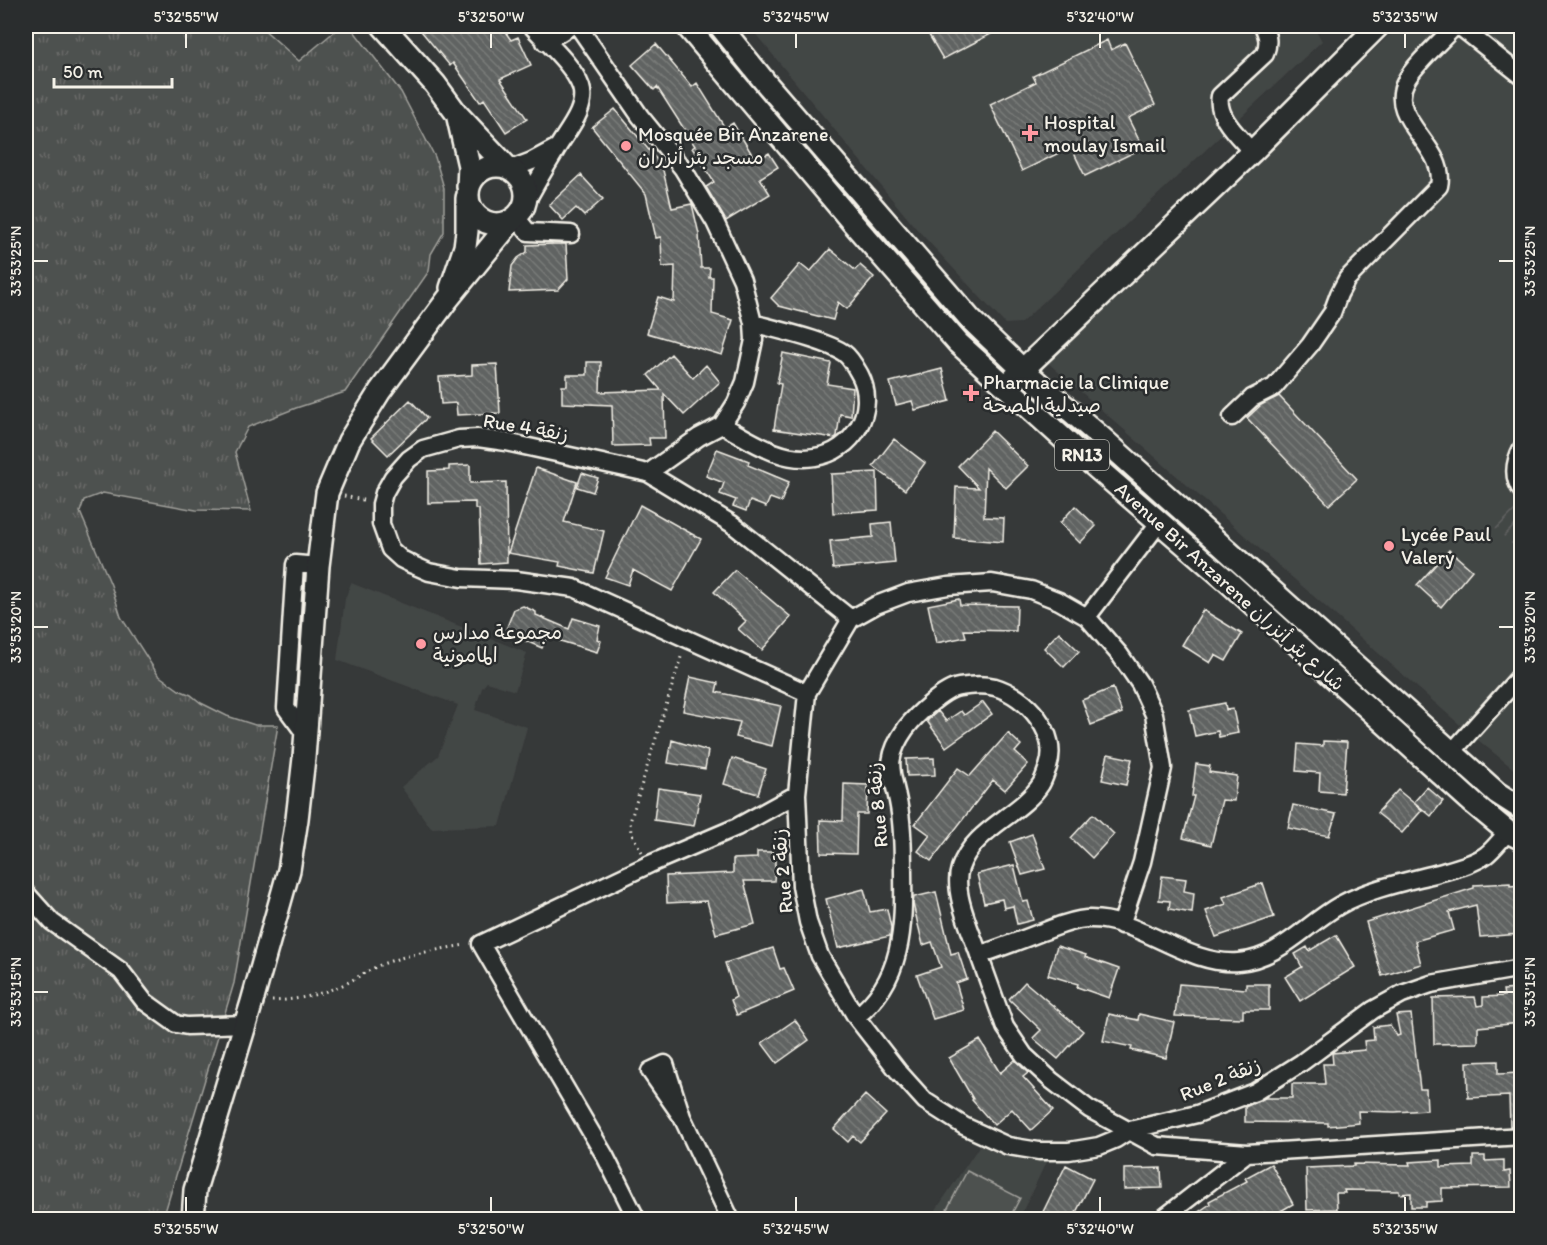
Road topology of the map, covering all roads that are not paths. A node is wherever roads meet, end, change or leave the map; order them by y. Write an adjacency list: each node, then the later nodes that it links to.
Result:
1 (383, 26): 12 (main road)
2 (532, 26): 10 (street)
3 (571, 26): 10 (street)
4 (578, 26): 20 (street)
5 (687, 26): 22 (main road, Avenue Bir Anzarene شارع بئر أنزران / RN13)
6 (720, 26): 21 (main road, Avenue Bir Anzarene شارع بئر أنزران / RN13)
7 (1263, 26): 14 (street)
8 (1378, 26): 14 (main road)
9 (1457, 26): 11 (street); 23 (street)
10 (545, 42): 13 (street)
11 (1521, 76)
12 (457, 114): 15 (main road); 16 (main road)
13 (557, 147): 15 (street); 17 (street)
14 (1252, 152): 21 (main road)
15 (509, 168): 16 (main road); 17 (main road)
16 (468, 192): 17 (main road); 19 (main road)
17 (518, 214): 18 (street); 19 (main road)
18 (571, 234)
19 (447, 300): 42 (main road)
20 (753, 323): 24 (street); 24 (street)
21 (1023, 370): 22 (main road); 33 (main road, Avenue Bir Anzarene شارع بئر أنزران / RN13)
22 (1006, 386): 28 (main road, Avenue Bir Anzarene شارع بئر أنزران / RN13)
23 (1232, 417)
24 (722, 425): 26 (street)
25 (1521, 448): 27 (street)
26 (648, 473): 30 (street, Rue 4 زنقة); 32 (street, Rue 4 زنقة)
27 (1521, 491)
28 (1159, 523): 29 (street); 36 (main road, Avenue Bir Anzarene شارع بئر أنزران / RN13)
29 (1087, 617): 30 (street); 38 (street)
30 (851, 619): 32 (street, Rue 2 زنقة)
31 (1521, 674): 33 (street)
32 (807, 693): 34 (street, Rue 2 زنقة)
33 (1452, 752): 35 (main road, Avenue Bir Anzarene شارع بئر أنزران / RN13)
34 (797, 794): 41 (street, Rue 2 زنقة); 48 (street)
35 (1521, 809)
36 (1515, 836): 38 (street)
37 (26, 893): 42 (street)
38 (1121, 925): 39 (street)
39 (979, 955): 41 (street, Rue 8 زنقة); 44 (street, Rue 8 زنقة)
40 (1521, 968): 44 (street, Rue 2 زنقة)
41 (856, 1017): 44 (street, Rue 2 زنقة)
42 (245, 1024): 47 (main road)
43 (682, 1117): 49 (street)
44 (1130, 1130): 46 (street, Rue 8 زنقة)
45 (1521, 1136): 46 (street, Rue 8 زنقة)
46 (1247, 1153): 50 (street)
47 (192, 1220)
48 (637, 1220)
49 (727, 1220)
50 (1161, 1220)

